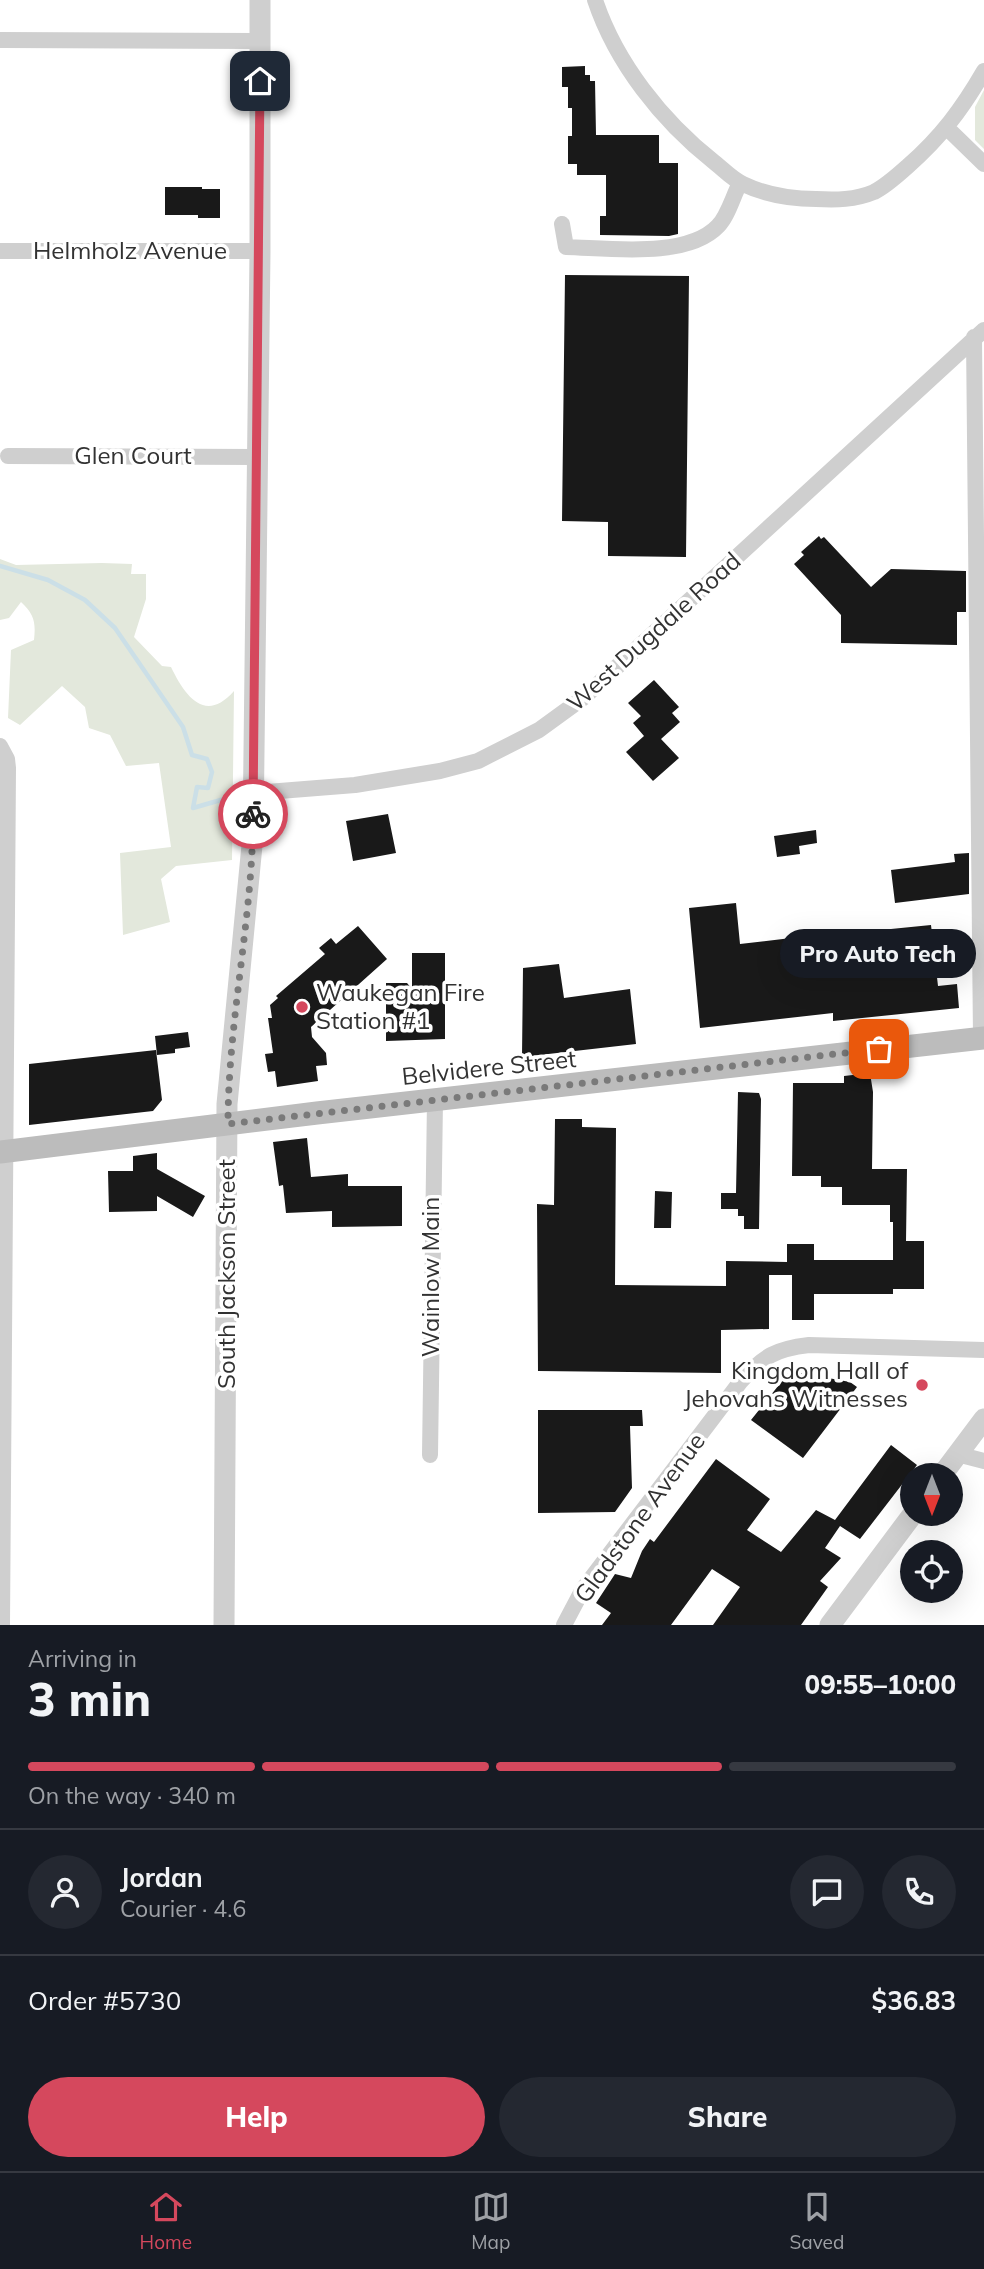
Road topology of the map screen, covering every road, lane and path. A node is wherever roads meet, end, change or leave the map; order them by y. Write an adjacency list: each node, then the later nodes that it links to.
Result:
1 (260, 0): 4 (street, South Jackson Street)
2 (595, 0): 8 (street)
3 (0, 40): 4 (street)
4 (261, 41): 11 (street, South Jackson Street)
5 (984, 71): 6 (street)
6 (946, 127): 7 (street); 8 (street)
7 (984, 164)
8 (740, 183): 9 (street)
9 (562, 224)
10 (0, 251): 11 (street, Helmholz Avenue)
11 (260, 251): 14 (street, South Jackson Street)
12 (979, 334): 16 (street, West Dugdale Road); 17 (street)
13 (8, 456): 14 (street, Glen Court)
14 (258, 457): 16 (street, South Jackson Street)
15 (0, 746): 20 (street)
16 (254, 793): 19 (street, South Jackson Street)
17 (982, 1038): 18 (main road, Belvidere Street)
18 (435, 1100): 19 (main road, Belvidere Street); 24 (street, Wainlow Main)
19 (228, 1124): 20 (main road, Belvidere Street); 30 (street, South Jackson Street)
20 (3, 1152): 29 (street)
21 (984, 1350): 31 (street, Gladstone Avenue)
22 (984, 1419): 23 (street)
23 (957, 1454): 25 (street); 26 (street)
24 (430, 1455)
25 (984, 1461)
26 (951, 1463)
27 (904, 1526): 28 (street)
28 (835, 1623)
29 (2, 1625)
30 (225, 1625)
31 (564, 1625)

